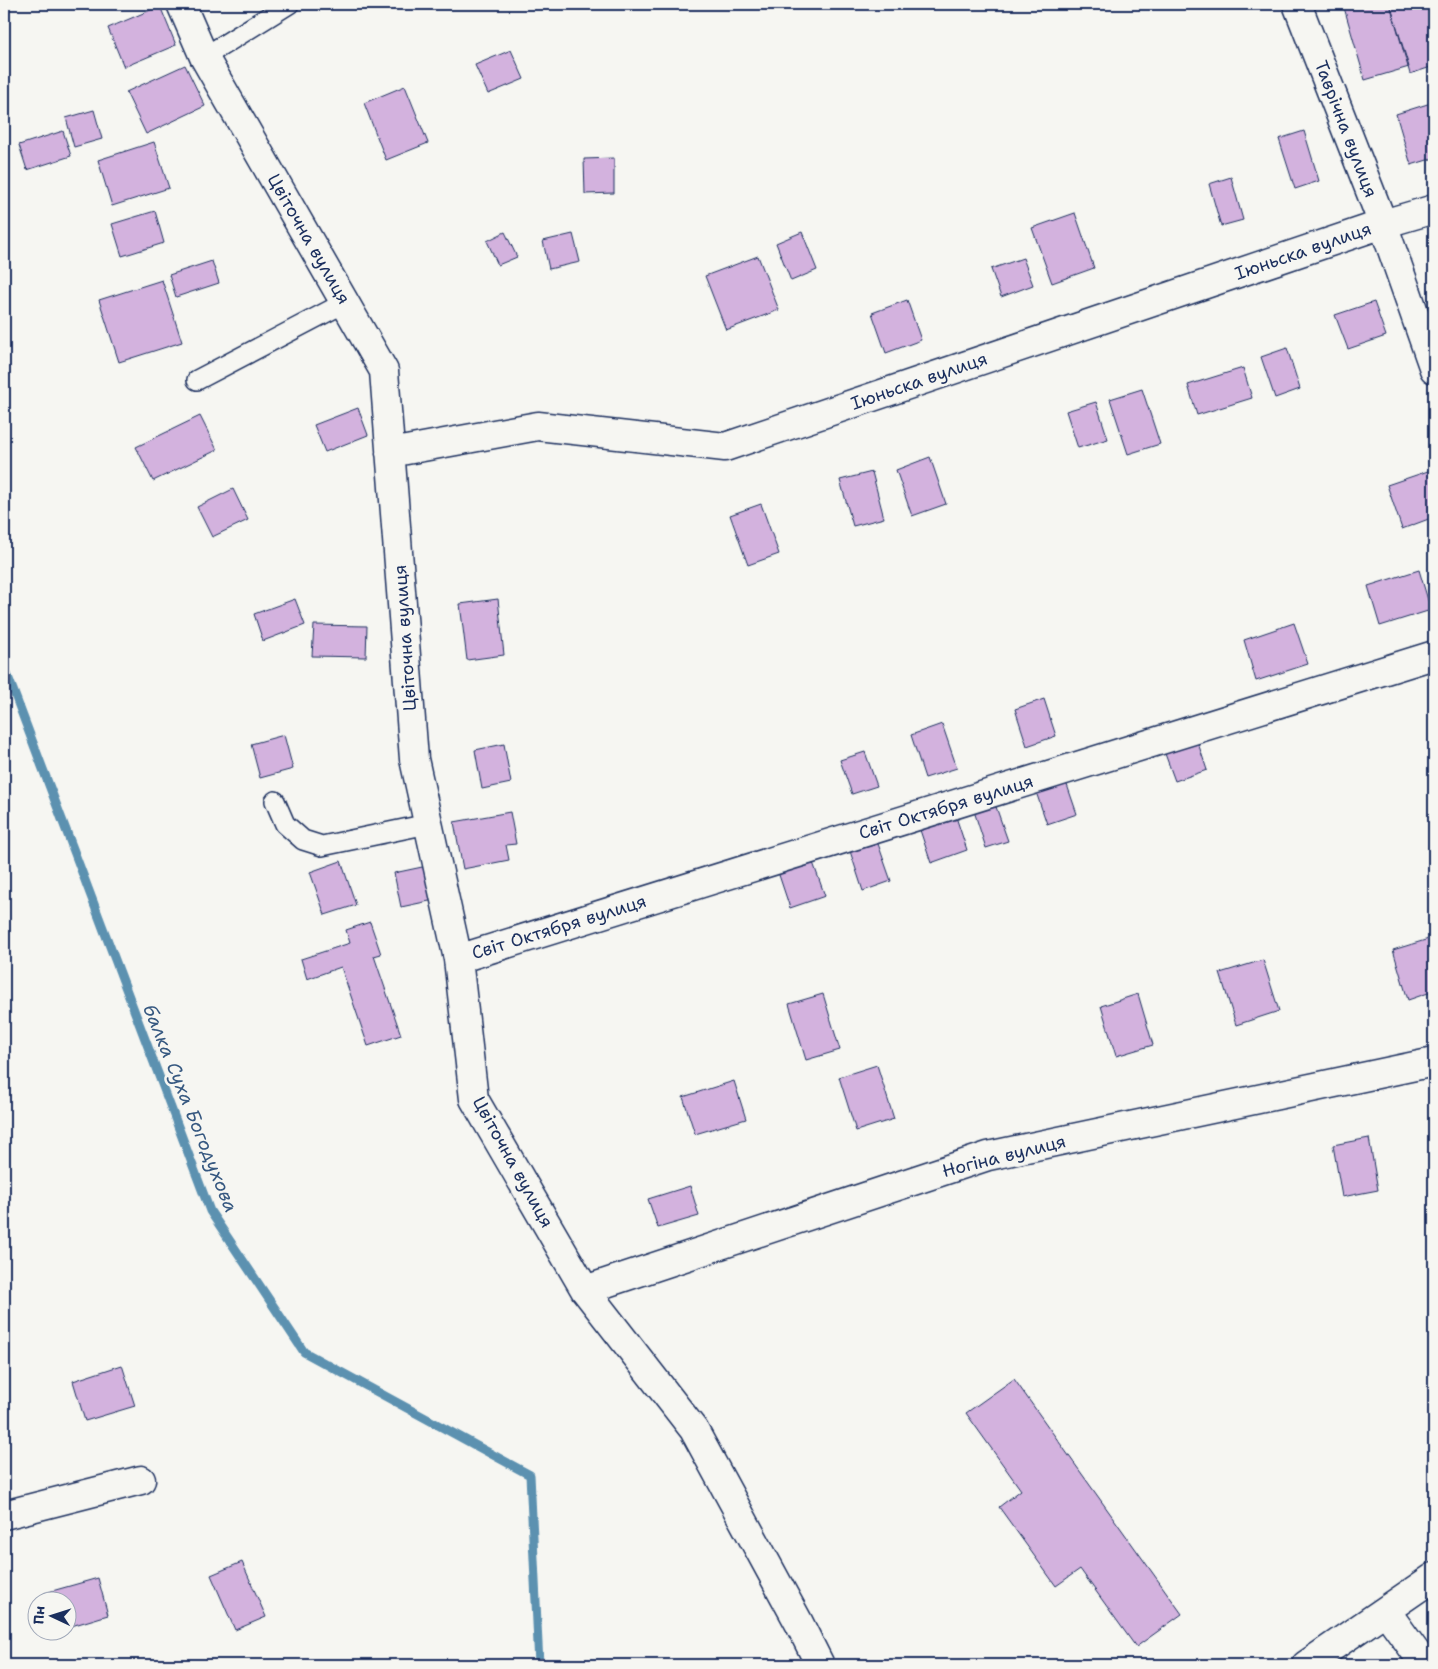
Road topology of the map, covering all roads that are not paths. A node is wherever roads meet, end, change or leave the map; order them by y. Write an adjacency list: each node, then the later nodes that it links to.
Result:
1 (181, 4): 4 (street, Цвiточна вулиця)
2 (290, 4): 4 (lane)
3 (1297, 4): 6 (street, Таврічна вулиця)
4 (204, 56): 7 (street, Цвiточна вулиця)
5 (1434, 209): 6 (street, Iюньска вулиця)
6 (1383, 224): 8 (street, Таврічна вулиця); 10 (street, Iюньска вулиця)
7 (346, 302): 9 (lane); 10 (street, Цвiточна вулиця)
8 (1434, 369)
9 (197, 380)
10 (390, 453): 13 (street, Цвiточна вулиця)
11 (1434, 655): 14 (street, Світ Октября вулиця)
12 (275, 801): 13 (lane)
13 (428, 824): 14 (street, Цвiточна вулиця)
14 (458, 959): 16 (street, Цвiточна вулиця)
15 (1434, 1062): 16 (street, Ногіна вулиця)
16 (585, 1290): 21 (street, Цвiточна вулиця)
17 (141, 1480): 18 (street)
18 (4, 1515)
19 (1434, 1577): 20 (street)
20 (1386, 1611): 22 (street); 23 (street)
21 (820, 1665)
22 (1306, 1665)
23 (1425, 1665)

